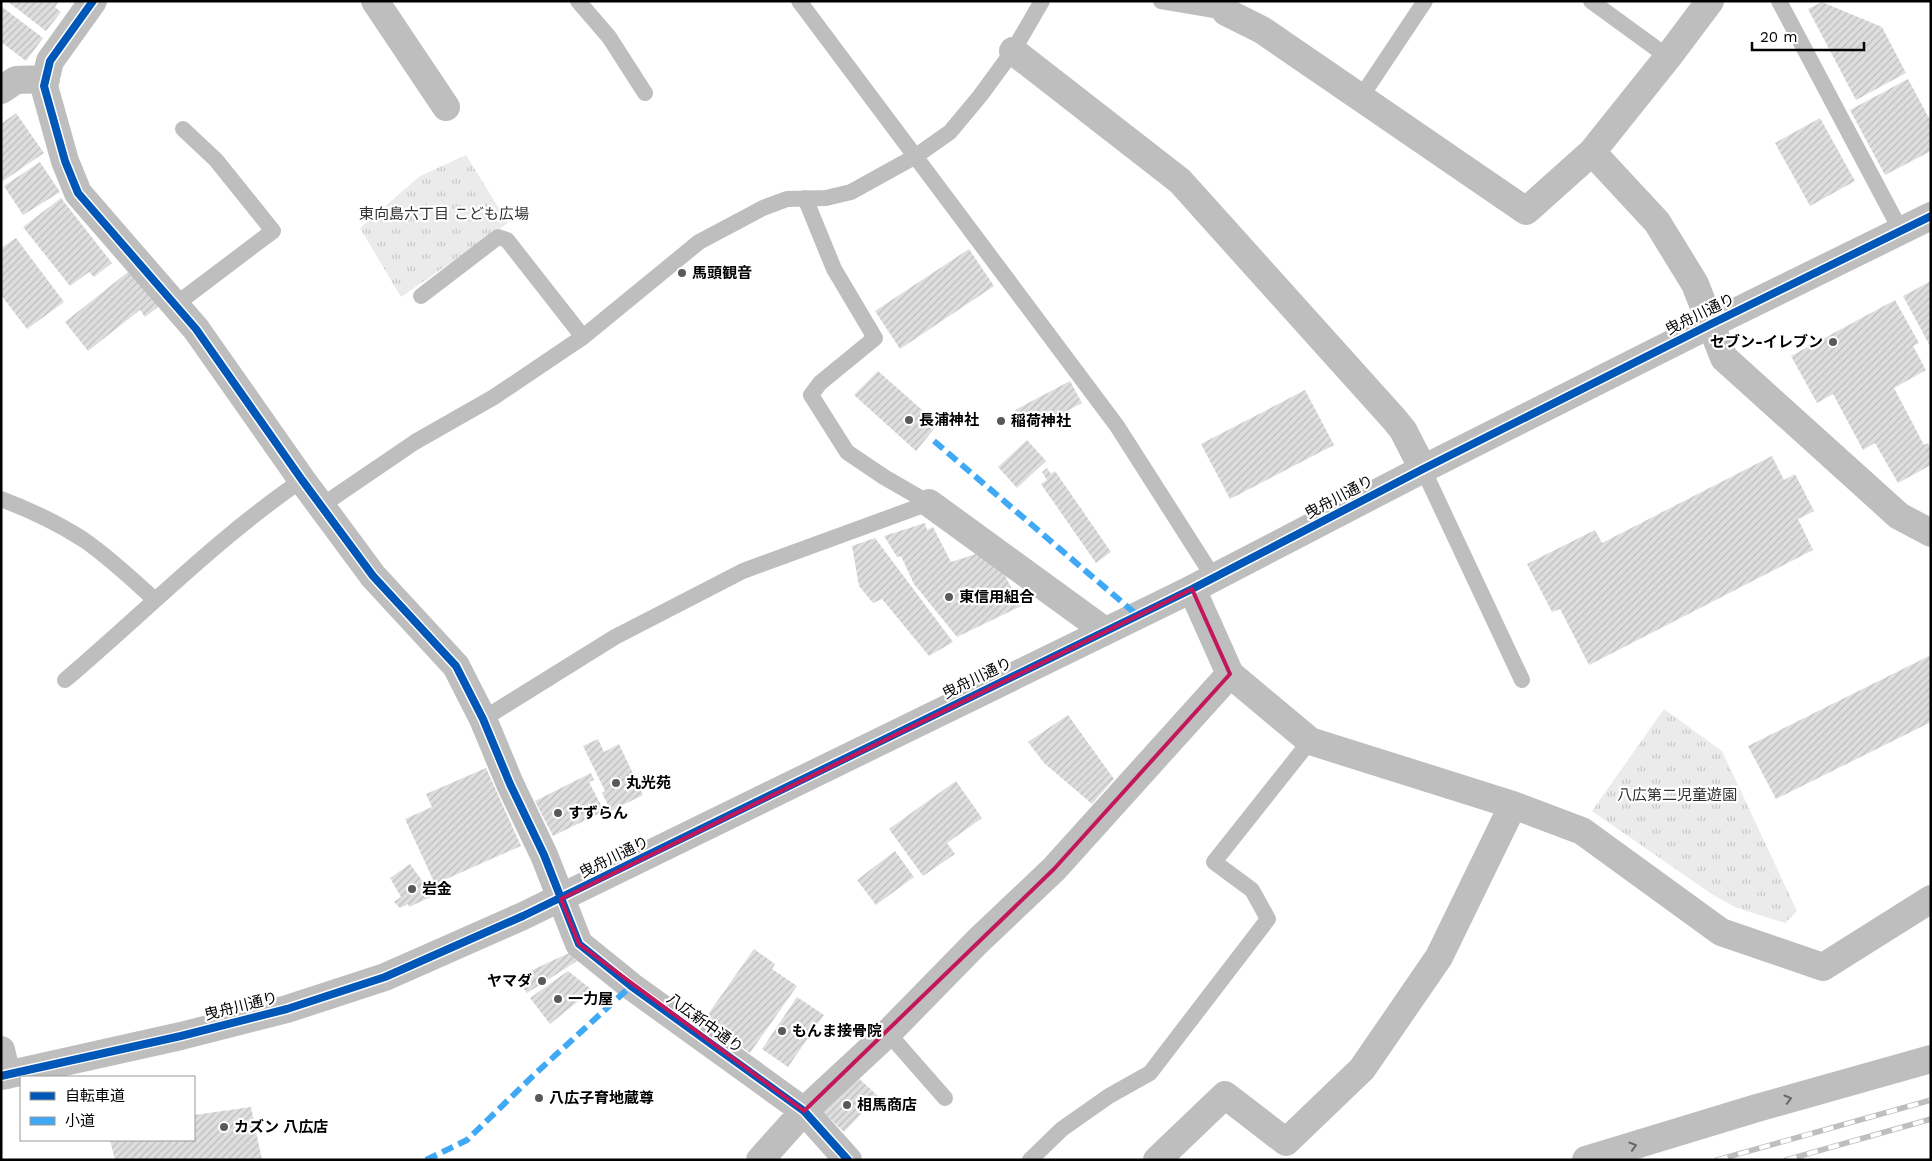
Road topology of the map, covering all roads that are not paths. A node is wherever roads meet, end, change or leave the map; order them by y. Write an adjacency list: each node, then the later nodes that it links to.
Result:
1 (374, 1): 18 (street)
2 (578, 1): 16 (lane)
3 (799, 1): 21 (lane)
4 (1042, 1): 12 (lane)
5 (1161, 1): 11 (lane)
6 (1425, 1): 17 (lane)
7 (1590, 1): 13 (lane)
8 (1710, 1): 13 (street)
9 (1779, 1): 24 (lane)
10 (84, 5): 14 (street)
11 (1226, 12): 17 (street)
12 (1013, 51): 21 (lane); 29 (street)
13 (1668, 57): 20 (street)
14 (46, 79): 15 (street); 26 (street, 八広新中通り)
15 (1, 90)
16 (645, 93)
17 (1361, 97): 20 (street)
18 (446, 107)
19 (183, 129): 26 (lane)
20 (1592, 152): 27 (street)
21 (916, 156): 22 (lane); 35 (lane)
22 (805, 198): 28 (lane); 32 (lane)
23 (1931, 216): 24 (street, 曳舟川通り)
24 (1901, 231): 27 (street, 曳舟川通り)
25 (421, 296): 28 (lane)
26 (175, 305): 30 (street, 八広新中通り)
27 (1710, 324): 29 (street, 曳舟川通り); 34 (street)
28 (583, 337): 33 (lane)
29 (1423, 468): 35 (street, 曳舟川通り); 40 (lane)
30 (302, 480): 33 (street, 八広新中通り); 36 (lane)
31 (1, 498): 36 (lane)
32 (928, 503): 37 (street); 41 (lane)
33 (321, 506): 41 (street, 八広新中通り)
34 (1931, 533)
35 (1203, 583): 37 (street, 曳舟川通り); 38 (street)
36 (155, 600): 39 (lane)
37 (1105, 631): 44 (street, 曳舟川通り)
38 (1230, 674): 42 (street); 46 (street)
39 (65, 680)
40 (1522, 680)
41 (484, 719): 44 (street, 八広新中通り)
42 (1310, 741): 43 (street); 53 (lane)
43 (1513, 805): 45 (street); 54 (street)
44 (561, 899): 48 (street, 曳舟川通り); 50 (street, 八広新中通り)
45 (1931, 899)
46 (888, 1033): 49 (lane); 50 (street)
47 (1931, 1059): 55 (street, one-way to 47)
48 (3, 1067)
49 (945, 1098)
50 (804, 1111): 51 (street); 52 (street, 八広新中通り)
51 (760, 1160)
52 (848, 1160)
53 (1030, 1160)
54 (1157, 1160)
55 (1586, 1160)

